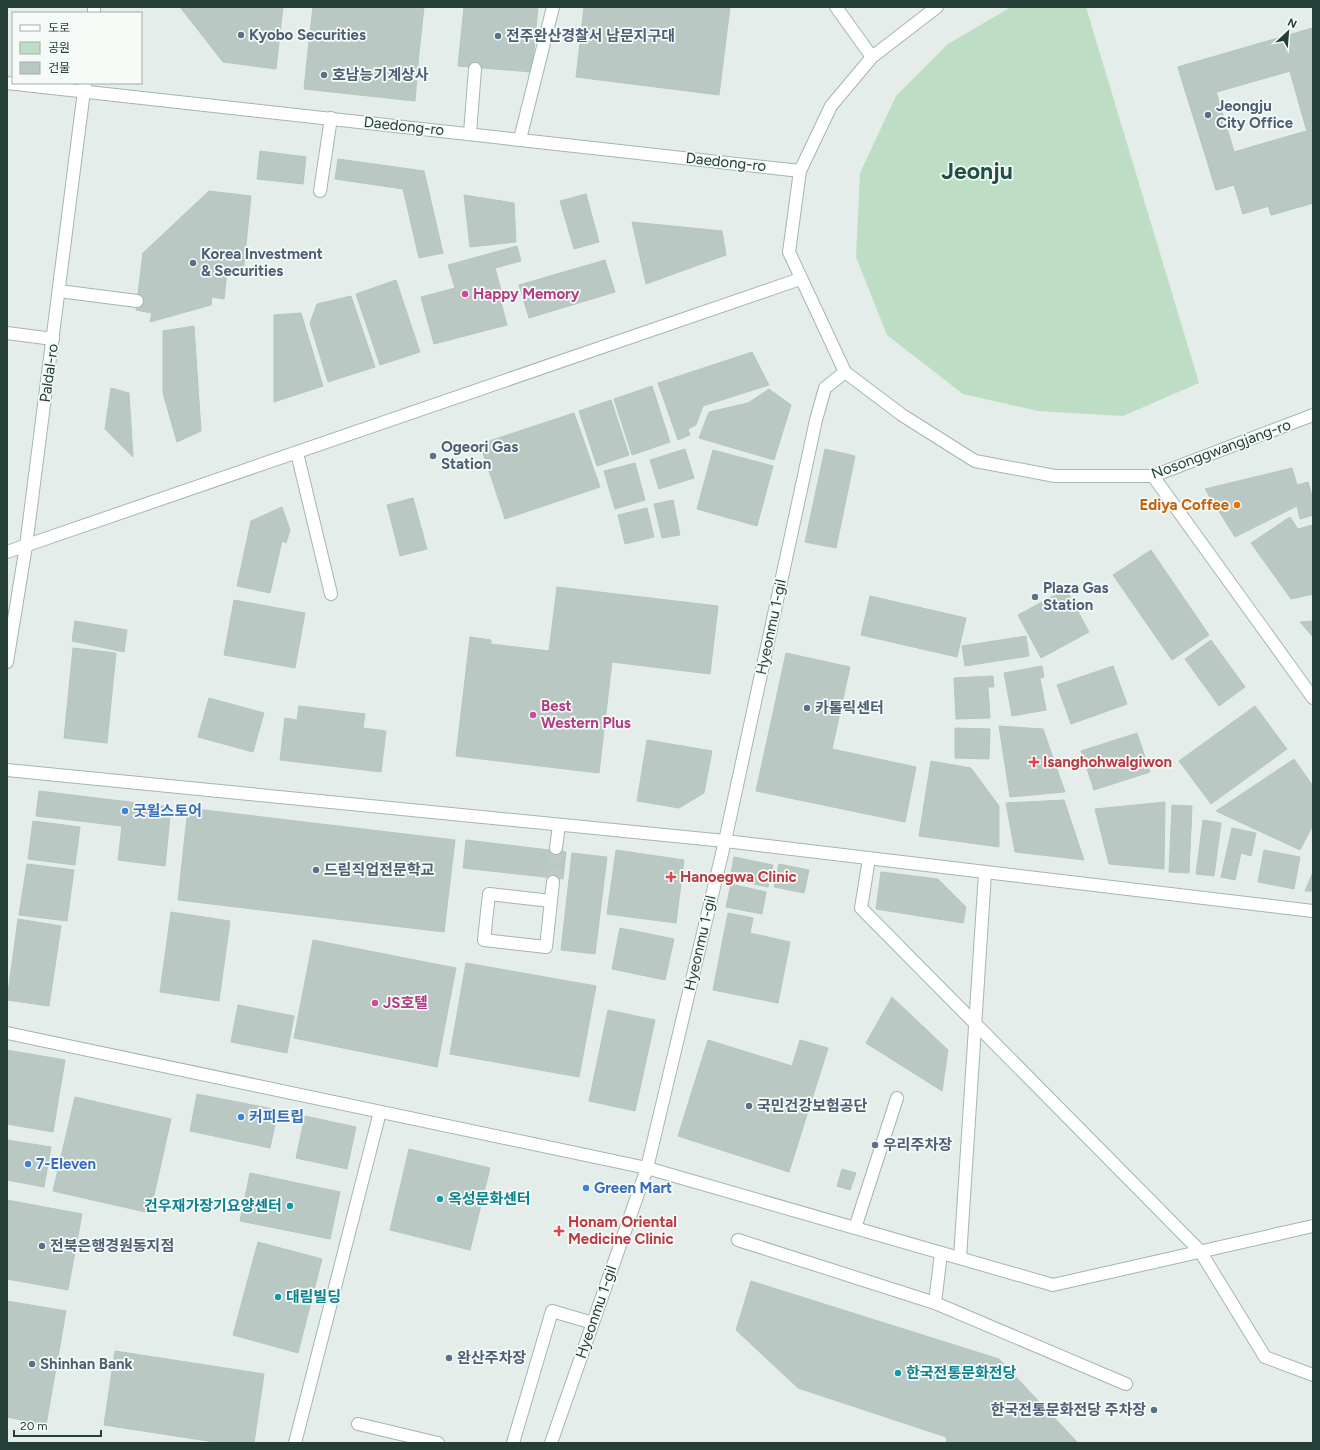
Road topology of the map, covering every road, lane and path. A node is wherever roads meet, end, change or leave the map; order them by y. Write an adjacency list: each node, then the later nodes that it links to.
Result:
1 (553, 7): 10 (street)
2 (836, 7): 4 (street)
3 (937, 7): 4 (street, Nosonggwangjang-ro)
4 (872, 57): 11 (street, Nosonggwangjang-ro)
5 (475, 68): 9 (street)
6 (26, 84): 7 (street, Daedong-ro)
7 (85, 87): 8 (street, Daedong-ro); 14 (street, Paldal-ro)
8 (330, 118): 9 (street, Daedong-ro); 12 (street)
9 (470, 133): 10 (street, Daedong-ro)
10 (520, 139): 11 (street, Daedong-ro)
11 (800, 170): 13 (street, Nosonggwangjang-ro)
12 (320, 191)
13 (800, 279): 18 (street, Nosonggwangjang-ro); 20 (street)
14 (59, 292): 15 (street); 17 (street, Paldal-ro)
15 (137, 301)
16 (7, 332): 17 (street)
17 (53, 339): 22 (street, Paldal-ro)
18 (845, 372): 21 (street, Nosonggwangjang-ro); 29 (street, Hyeonmu 1-gil)
19 (1313, 415): 21 (street, Nosonggwangjang-ro)
20 (298, 453): 22 (street); 24 (street)
21 (1153, 476): 26 (street)
22 (26, 546): 23 (street); 25 (street, Paldal-ro)
23 (7, 552)
24 (331, 594)
25 (7, 662)
26 (1313, 698)
27 (7, 770): 28 (street)
28 (559, 825): 29 (street); 30 (street)
29 (725, 841): 31 (street); 40 (street, Hyeonmu 1-gil)
30 (556, 848)
31 (869, 859): 32 (street); 36 (street)
32 (985, 873): 35 (street); 36 (street)
33 (553, 882): 34 (street)
34 (551, 901): 34 (street)
35 (1313, 911)
36 (976, 1025): 44 (street); 46 (street)
37 (7, 1033): 39 (street)
38 (897, 1098): 42 (street)
39 (380, 1112): 40 (street); 52 (street)
40 (646, 1168): 42 (street); 48 (street, Hyeonmu 1-gil)
41 (1313, 1226): 44 (street)
42 (856, 1228): 45 (street)
43 (738, 1240): 47 (street)
44 (1200, 1251): 46 (street); 49 (street)
45 (941, 1253): 46 (street); 47 (street)
46 (960, 1258)
47 (935, 1303): 50 (street)
48 (593, 1323): 54 (street); 55 (street, Hyeonmu 1-gil)
49 (1313, 1375)
50 (1126, 1384)
51 (358, 1424): 53 (street)
52 (295, 1443)
53 (438, 1443)
54 (513, 1443)
55 (551, 1443)

